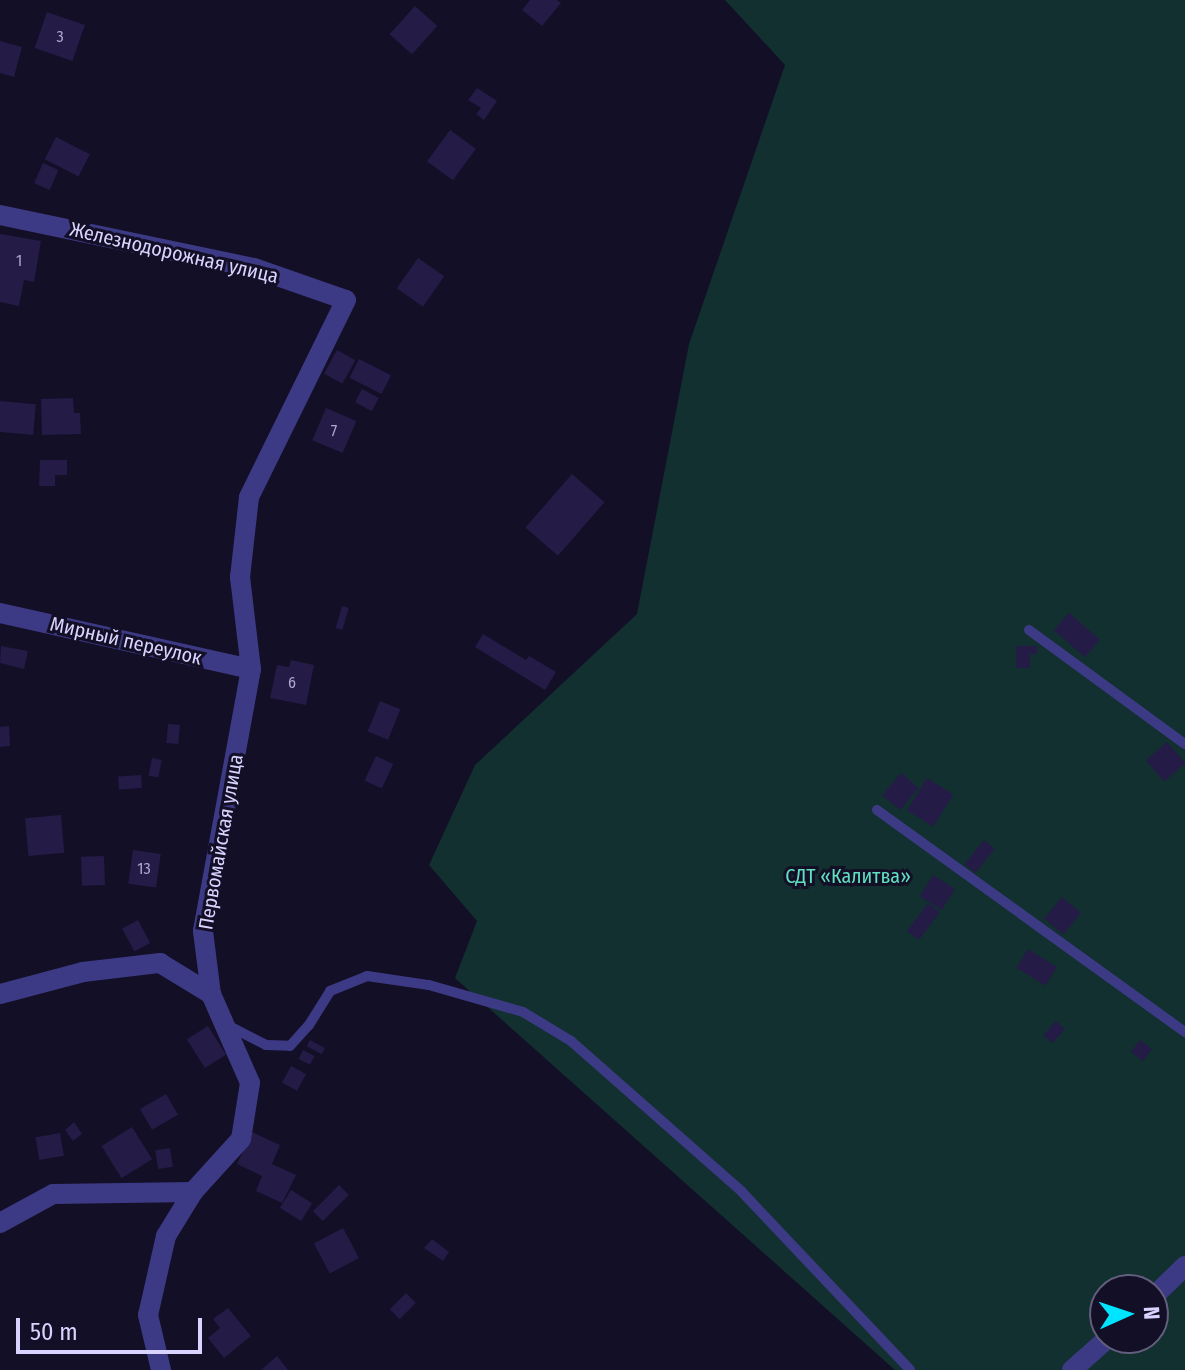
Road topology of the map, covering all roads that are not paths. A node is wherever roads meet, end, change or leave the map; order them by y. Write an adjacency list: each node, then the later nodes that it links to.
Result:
1 (0, 215): 2 (street, Железнодорожная улица)
2 (346, 300): 5 (street, Первомайская улица)
3 (0, 613): 5 (street, Мирный переулок)
4 (1029, 630): 6 (lane)
5 (251, 669): 9 (street, Первомайская улица)
6 (1185, 744)
7 (877, 810): 11 (lane)
8 (0, 994): 9 (street)
9 (211, 994): 10 (street, Первомайская улица)
10 (224, 1023): 12 (street, Первомайская улица); 18 (lane)
11 (1185, 1032)
12 (193, 1192): 13 (street); 17 (street, Первомайская улица)
13 (0, 1223)
14 (1185, 1266): 15 (street)
15 (1169, 1282)
16 (1090, 1354): 19 (street)
17 (161, 1370)
18 (910, 1370)
19 (1072, 1370)

